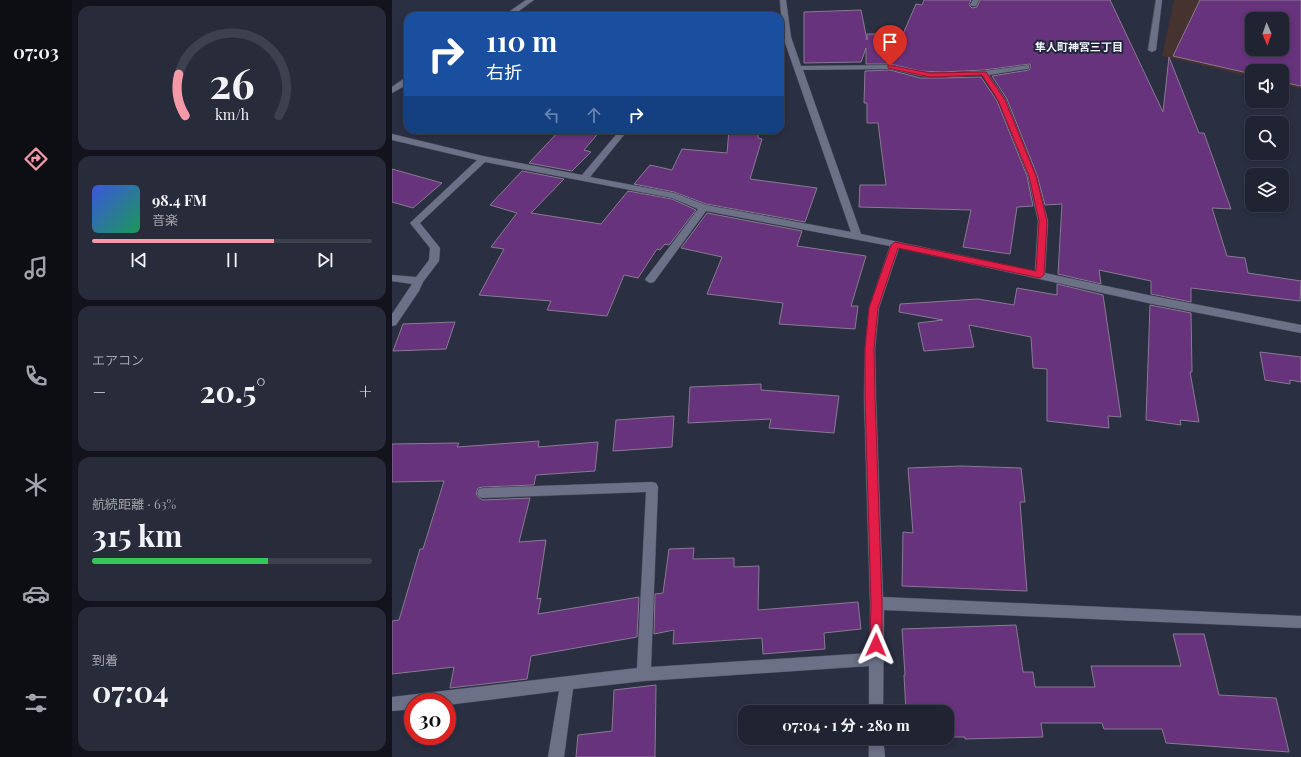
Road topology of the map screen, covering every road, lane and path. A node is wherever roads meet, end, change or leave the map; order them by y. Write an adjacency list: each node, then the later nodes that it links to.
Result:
1 (530, 0): 4 (street)
2 (783, 0): 7 (street)
3 (1159, 0): 5 (street)
4 (513, 12)
5 (1152, 50)
6 (1026, 67): 8 (street)
7 (798, 68): 8 (street); 16 (street)
8 (984, 73): 18 (street)
9 (404, 83): 10 (street)
10 (392, 91)
11 (621, 134): 14 (street)
12 (392, 137): 13 (street)
13 (483, 160): 14 (street); 21 (street)
14 (584, 179): 15 (street)
15 (704, 208): 16 (street); 20 (street)
16 (857, 236): 17 (street)
17 (895, 245): 18 (street); 25 (street)
18 (1040, 275): 23 (street)
19 (392, 278): 21 (street)
20 (650, 280)
21 (418, 281): 22 (street)
22 (392, 322)
23 (1301, 329)
24 (483, 493): 28 (street)
25 (877, 603): 26 (street); 27 (street)
26 (1301, 622)
27 (876, 659): 28 (street); 31 (street)
28 (644, 674): 29 (street)
29 (567, 684): 30 (street); 33 (street)
30 (392, 704)
31 (876, 705)
32 (876, 745): 34 (street)
33 (556, 757)
34 (877, 757)

